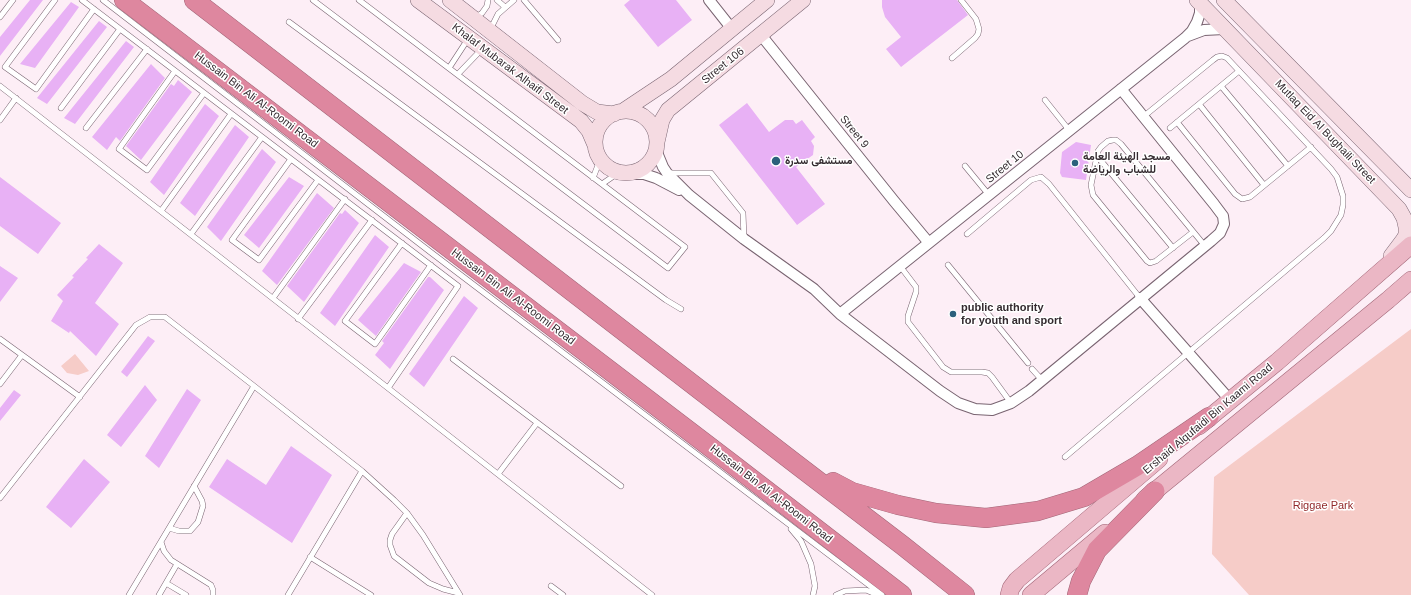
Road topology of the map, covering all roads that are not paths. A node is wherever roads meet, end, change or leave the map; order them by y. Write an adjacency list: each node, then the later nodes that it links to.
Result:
1 (13, 0): 23 (lane)
2 (55, 0): 22 (lane)
3 (82, 0): 22 (lane)
4 (103, 0): 125 (lane)
5 (124, 0): 145 (highway, Hussain Bin Ali Al-Roomi Road)
6 (194, 0): 117 (highway)
7 (313, 0): 72 (lane)
8 (359, 0): 38 (lane)
9 (418, 0): 31 (street, Khalaf Mubarak Alhaifi Street)
10 (450, 0): 24 (street, Khalaf Mubarak Alhaifi Street)
11 (488, 0): 24 (lane)
12 (497, 0): 21 (lane)
13 (514, 0): 21 (lane)
14 (524, 0): 33 (lane)
15 (709, 0): 27 (street)
16 (767, 0): 27 (street, Street 106)
17 (803, 0): 30 (street, Street 106)
18 (961, 0): 36 (lane)
19 (1224, 0): 74 (street, Mutlaq Eid Al Bughaili Street)
20 (1198, 2): 28 (street, Mutlaq Eid Al Bughaili Street); 32 (street, Street 10)
21 (505, 7): 29 (lane)
22 (94, 10): 26 (lane)
23 (0, 17)
24 (474, 19): 29 (street, Khalaf Mubarak Alhaifi Street)
25 (289, 22): 98 (lane)
26 (120, 29): 34 (lane); 50 (lane)
27 (732, 29): 37 (street, Street 106)
28 (1224, 29): 32 (street, Street 10); 92 (street, Mutlaq Eid Al Bughaili Street)
29 (490, 30): 51 (street, Khalaf Mubarak Alhaifi Street)
30 (761, 35): 42 (street, Street 106); 85 (street, Street 9)
31 (468, 38): 35 (street, Khalaf Mubarak Alhaifi Street); 38 (lane)
32 (1185, 38): 45 (street, Street 10)
33 (558, 40)
34 (147, 49): 39 (lane); 56 (lane)
35 (482, 49): 41 (lane); 60 (street, Khalaf Mubarak Alhaifi Street)
36 (952, 58)
37 (690, 62): 42 (street); 51 (street, Street 106)
38 (449, 68): 41 (lane)
39 (175, 71): 46 (lane); 46 (lane)
40 (1240, 71): 44 (lane); 53 (lane); 62 (lane)
41 (458, 74): 70 (lane)
42 (702, 83): 61 (street, Street 106)
43 (0, 86): 47 (lane)
44 (1221, 86): 49 (lane); 67 (lane)
45 (1121, 89): 53 (street); 58 (street, Street 10)
46 (204, 93): 52 (lane)
47 (16, 98): 54 (lane); 78 (lane)
48 (1045, 100): 58 (lane)
49 (1199, 104): 55 (lane); 73 (lane)
50 (61, 108)
51 (618, 112): 60 (street); 61 (street)
52 (231, 114): 59 (lane); 78 (lane)
53 (1143, 117): 87 (street)
54 (0, 120)
55 (1177, 122): 57 (lane); 73 (lane)
56 (86, 128)
57 (1170, 128)
58 (1069, 130): 76 (street, Street 10)
59 (262, 137): 64 (lane); 81 (lane)
60 (595, 145): 65 (street)
61 (657, 146): 68 (street); 69 (street)
62 (1311, 147): 67 (lane); 102 (lane)
63 (1097, 156): 80 (lane); 88 (lane); 88 (lane)
64 (291, 159): 71 (lane); 71 (lane)
65 (600, 160): 68 (street); 70 (lane)
66 (965, 166): 76 (lane)
67 (1288, 166): 73 (lane)
68 (623, 173): 72 (lane); 75 (street)
69 (667, 173): 75 (street); 83 (lane)
70 (594, 178): 72 (lane)
71 (318, 180): 77 (lane)
72 (602, 184)
73 (1264, 185)
74 (1411, 190)
75 (689, 195): 83 (street)
76 (989, 195): 85 (street, Street 10)
77 (344, 200): 79 (lane); 95 (lane)
78 (161, 211): 81 (lane)
79 (372, 220): 84 (lane); 100 (lane)
80 (1193, 232): 87 (lane); 88 (lane)
81 (191, 234): 95 (lane)
82 (967, 234): 96 (lane)
83 (744, 239): 99 (street)
84 (402, 243): 89 (lane); 89 (lane)
85 (929, 243): 91 (street, Street 10)
86 (1411, 245): 92 (main road, Ershaid Alqufaidi Bin Kaami Road)
87 (1205, 246): 96 (street)
88 (1173, 248)
89 (431, 265): 110 (lane)
90 (948, 265): 105 (lane)
91 (900, 266): 99 (street, Street 10); 113 (lane)
92 (1378, 275): 112 (main road, Ershaid Alqufaidi Bin Kaami Road)
93 (1411, 280): 97 (main road, Ershaid Alqufaidi Bin Kaami Road)
94 (1411, 287): 97 (lane)
95 (273, 298): 100 (lane)
96 (1140, 298): 102 (street); 107 (street)
97 (1388, 300): 122 (main road, Ershaid Alqufaidi Bin Kaami Road)
98 (681, 309)
99 (840, 314): 113 (street)
100 (298, 319): 110 (lane)
101 (0, 340): 103 (lane)
102 (1188, 353): 112 (street); 116 (lane)
103 (22, 355): 108 (lane); 111 (lane)
104 (453, 359): 115 (lane)
105 (1028, 363)
106 (1032, 369): 107 (lane)
107 (1042, 380): 113 (street)
108 (0, 384)
109 (254, 386): 111 (lane); 118 (lane); 120 (lane)
110 (388, 388): 119 (lane)
111 (80, 397): 123 (lane)
112 (1230, 400): 114 (main road, Ershaid Alqufaidi Bin Kaami Road)
113 (1012, 403)
114 (1209, 417): 117 (highway); 147 (main road, Ershaid Alqufaidi Bin Kaami Road)
115 (537, 423): 119 (lane); 121 (lane)
116 (1065, 457)
117 (796, 464): 146 (highway)
118 (362, 471): 124 (lane); 128 (lane)
119 (498, 474): 140 (lane)
120 (194, 486): 126 (lane); 126 (lane)
121 (621, 486)
122 (1155, 491): 148 (main road, Ershaid Alqufaidi Bin Kaami Road); 149 (highway)
123 (0, 498)
124 (407, 513): 133 (lane); 133 (lane)
125 (783, 521): 141 (lane); 144 (lane)
126 (169, 528): 127 (lane)
127 (160, 542): 129 (lane); 134 (lane)
128 (310, 557): 132 (lane); 138 (lane)
129 (177, 564): 130 (lane); 137 (lane)
130 (166, 583): 135 (lane); 136 (lane)
131 (551, 586): 139 (lane)
132 (290, 594)
133 (459, 594)
134 (129, 595)
135 (159, 595)
136 (186, 595)
137 (213, 595)
138 (371, 595)
139 (563, 595)
140 (652, 595)
141 (813, 595)
142 (836, 595): 143 (lane)
143 (878, 595)
144 (882, 595)
145 (902, 595)
146 (965, 595)
147 (1009, 595)
148 (1031, 595)
149 (1077, 595)

